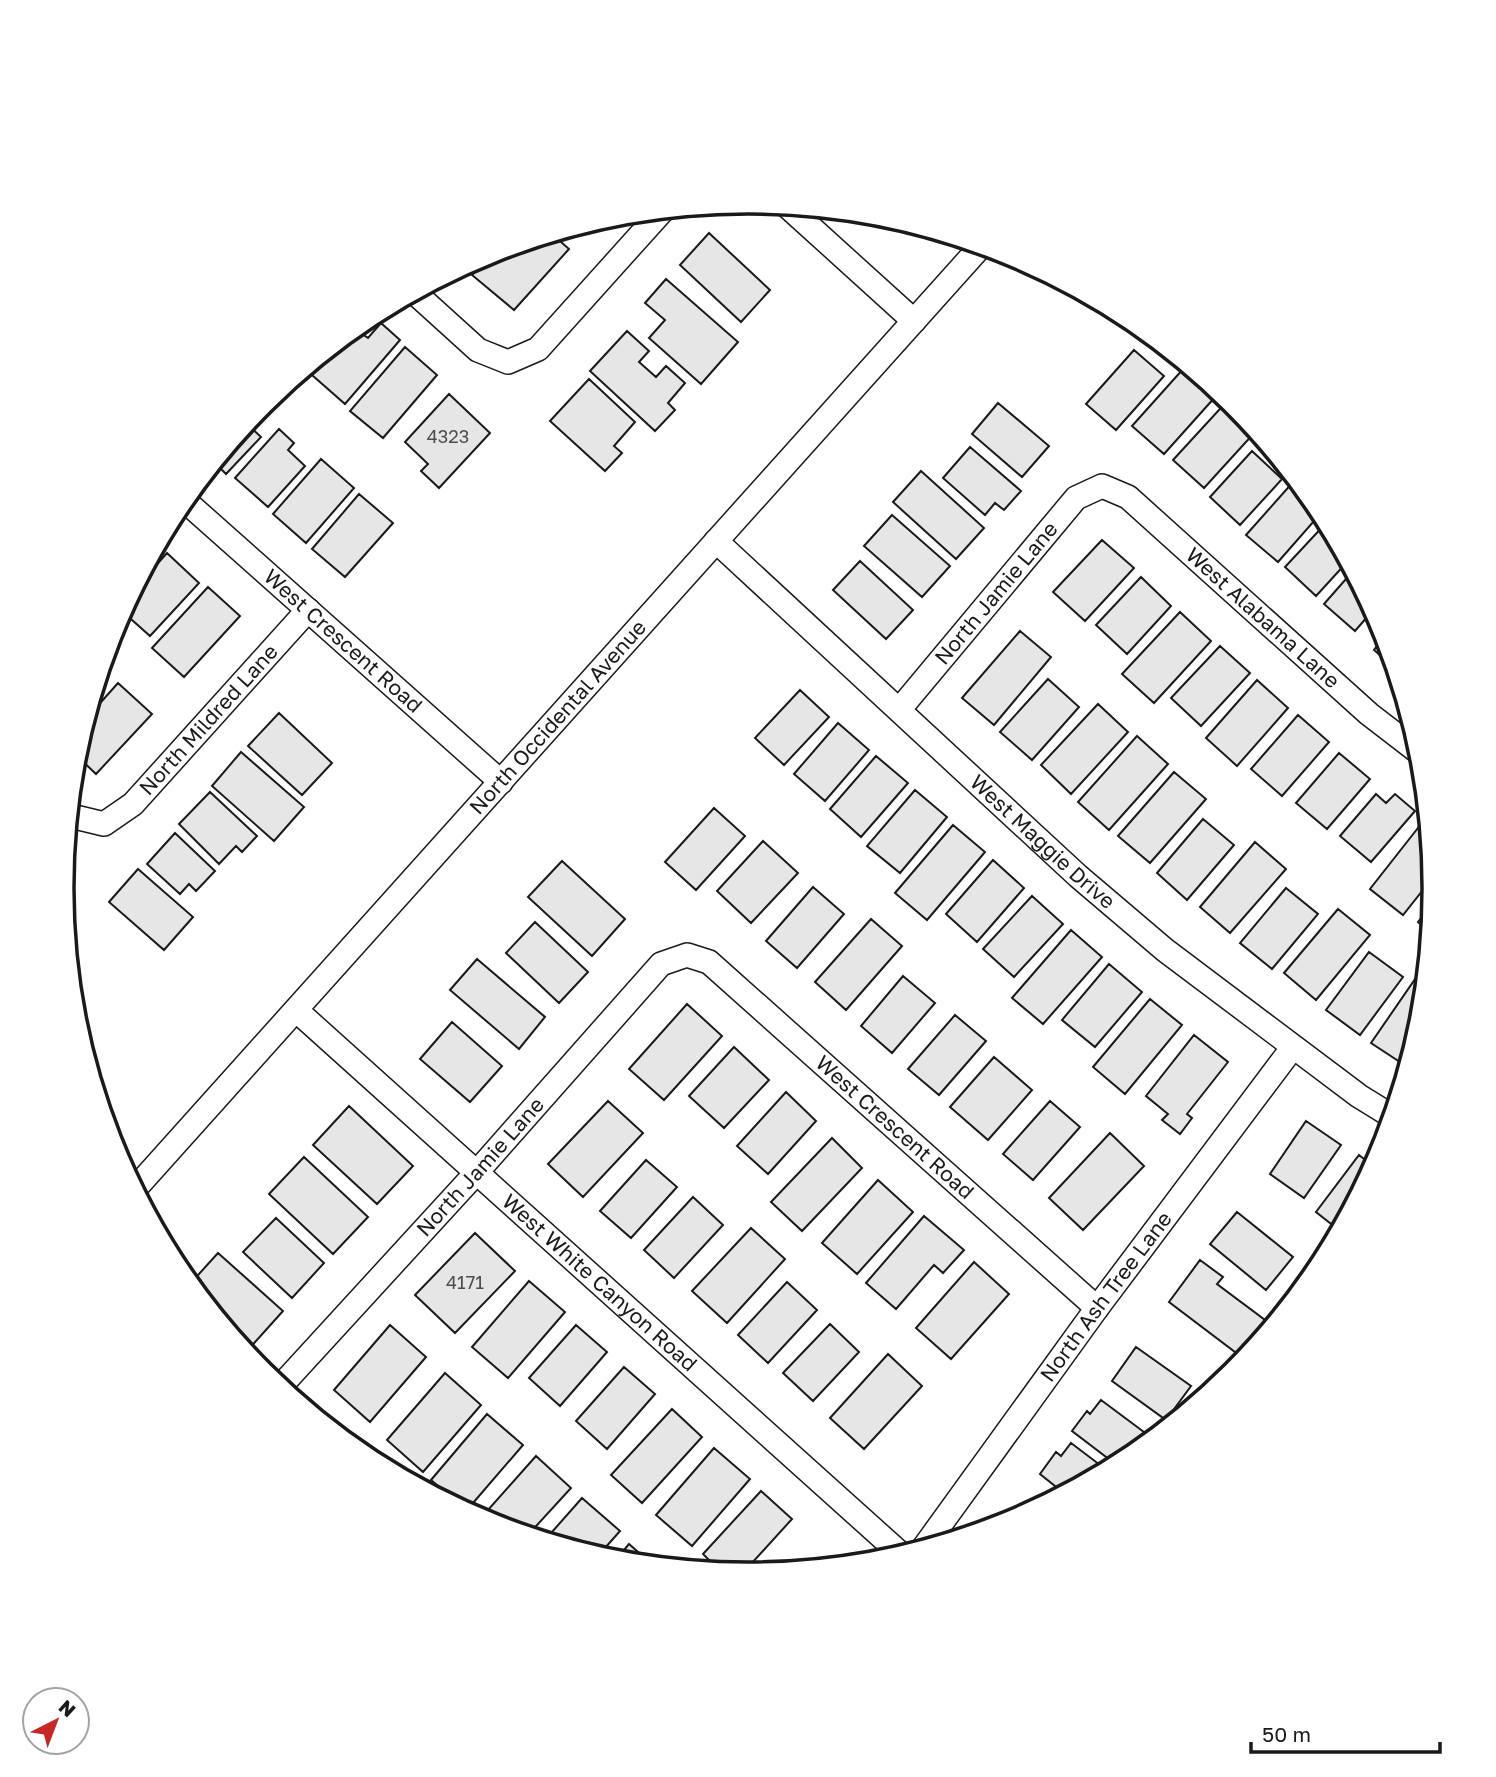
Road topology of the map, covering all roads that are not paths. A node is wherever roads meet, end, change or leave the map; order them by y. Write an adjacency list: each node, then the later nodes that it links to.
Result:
1 (798, 216): 5 (street)
2 (653, 221): 4 (street)
3 (974, 253): 5 (street, North Occidental Avenue)
4 (421, 299)
5 (914, 321): 8 (street, North Occidental Avenue)
6 (1102, 486): 10 (street, North Jamie Lane); 11 (street, West Alabama Lane)
7 (192, 507): 9 (street, West Crescent Road)
8 (716, 541): 10 (street, West Maggie Drive); 12 (street, North Occidental Avenue)
9 (308, 610): 12 (street, West Crescent Road); 13 (street, North Mildred Lane)
10 (899, 710): 16 (street, West Maggie Drive)
11 (1407, 743)
12 (501, 782): 15 (street, North Occidental Avenue)
13 (77, 818)
14 (687, 955): 18 (street, North Jamie Lane); 20 (street, West Crescent Road)
15 (296, 1010): 18 (street, West White Canyon Road); 19 (street, North Occidental Avenue)
16 (1293, 1046): 17 (street, West Maggie Drive); 20 (street, North Ash Tree Lane)
17 (1384, 1112)
18 (477, 1172): 21 (street, North Jamie Lane); 23 (street, West White Canyon Road)
19 (141, 1182)
20 (1097, 1308): 22 (street, North Ash Tree Lane)
21 (286, 1380)
22 (931, 1538)
23 (893, 1547)

